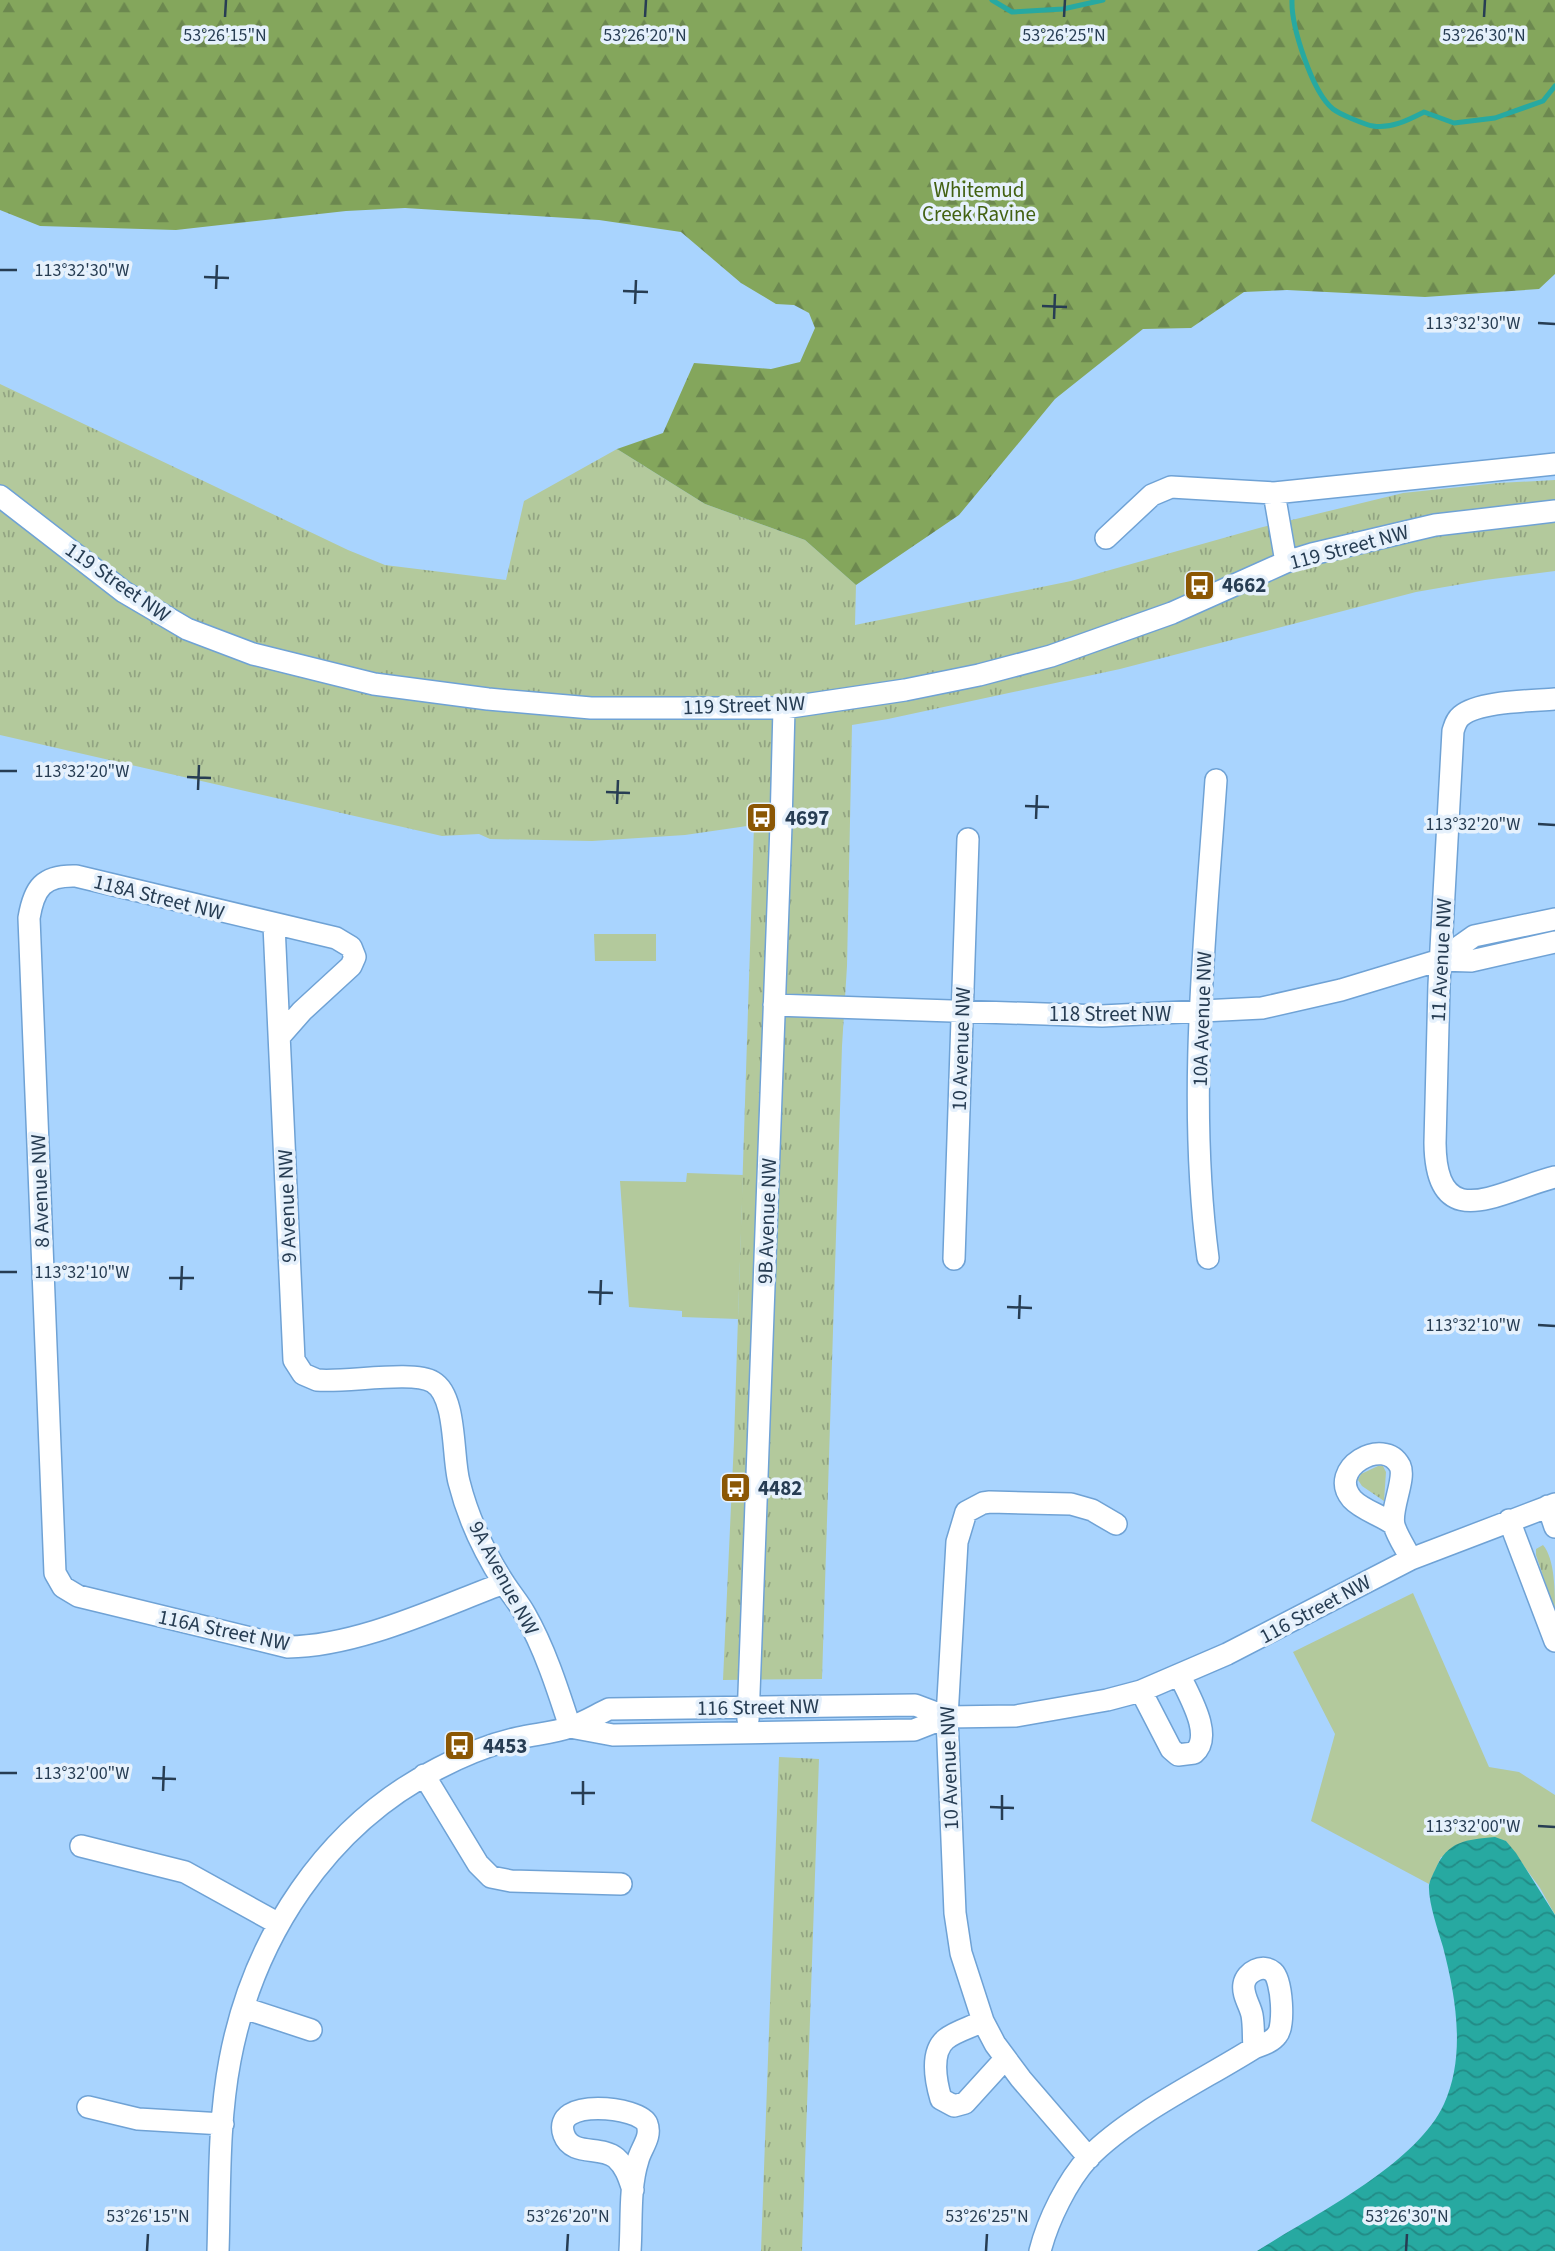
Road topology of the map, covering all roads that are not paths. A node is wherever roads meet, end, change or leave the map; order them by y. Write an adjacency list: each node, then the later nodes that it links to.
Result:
1 (1555, 464): 2 (street)
2 (1275, 493): 5 (street); 6 (street)
3 (0, 496): 8 (street, 119 Street NW)
4 (1555, 511): 6 (street, 119 Street NW)
5 (1107, 538)
6 (1286, 562): 8 (street, 119 Street NW)
7 (1555, 699): 15 (street, 11 Avenue NW)
8 (784, 708): 16 (street, 9B Avenue NW)
9 (1216, 780): 18 (street, 10A Avenue NW)
10 (968, 839): 17 (street, 10 Avenue NW)
11 (45, 882): 13 (street, 118A Street NW); 31 (street, 8 Avenue NW)
12 (1555, 919): 15 (street, 118 Street NW)
13 (274, 925): 19 (street, 9 Avenue NW); 19 (street)
14 (1555, 942): 15 (street, 118 Street NW)
15 (1440, 960): 18 (street, 118 Street NW); 20 (street, 11 Avenue NW)
16 (774, 1005): 17 (street, 118 Street NW); 35 (street, 9B Avenue NW)
17 (962, 1012): 18 (street, 118 Street NW); 22 (street, 10 Avenue NW)
18 (1199, 1013): 21 (street, 10A Avenue NW)
19 (279, 1036): 23 (street, 9 Avenue NW)
20 (1555, 1177)
21 (1208, 1258)
22 (954, 1259)
23 (439, 1386): 30 (street, 9A Avenue NW)
24 (1552, 1505): 25 (street, 116 Street NW); 28 (street, 116 Street NW)
25 (1509, 1520): 29 (street, 116 Street NW); 32 (street)
26 (1116, 1524): 36 (street, 10 Avenue NW)
27 (1393, 1524): 29 (street)
28 (1555, 1527)
29 (1411, 1559): 33 (street, 116 Street NW)
30 (504, 1583): 31 (street, 116A Street NW); 37 (street, 9A Avenue NW)
31 (63, 1587)
32 (1555, 1641)
33 (1180, 1676): 34 (street, 116 Street NW); 34 (street)
34 (1140, 1691): 36 (street, 116 Street NW)
35 (748, 1707): 36 (street, 116 Street NW); 37 (street, 116 Street NW); 38 (street, 9B Avenue NW)
36 (947, 1717): 38 (street, 116 Street NW); 44 (street, 10 Avenue NW)
37 (570, 1727): 38 (street, 116 Street NW); 39 (street, 116 Street NW)
38 (748, 1734)
39 (424, 1775): 41 (street); 42 (street)
40 (81, 1846): 42 (street)
41 (621, 1884)
42 (279, 1924): 43 (street)
43 (243, 2008): 45 (street); 49 (street)
44 (983, 2021): 47 (street, 10 Avenue NW); 47 (street)
45 (311, 2029)
46 (1254, 2048): 50 (street)
47 (1005, 2059): 50 (street, 10 Avenue NW)
48 (88, 2107): 49 (street)
49 (223, 2124): 52 (street)
50 (1088, 2158): 54 (street)
51 (633, 2190): 51 (street); 53 (street)
52 (218, 2251)
53 (630, 2251)
54 (1040, 2251)

